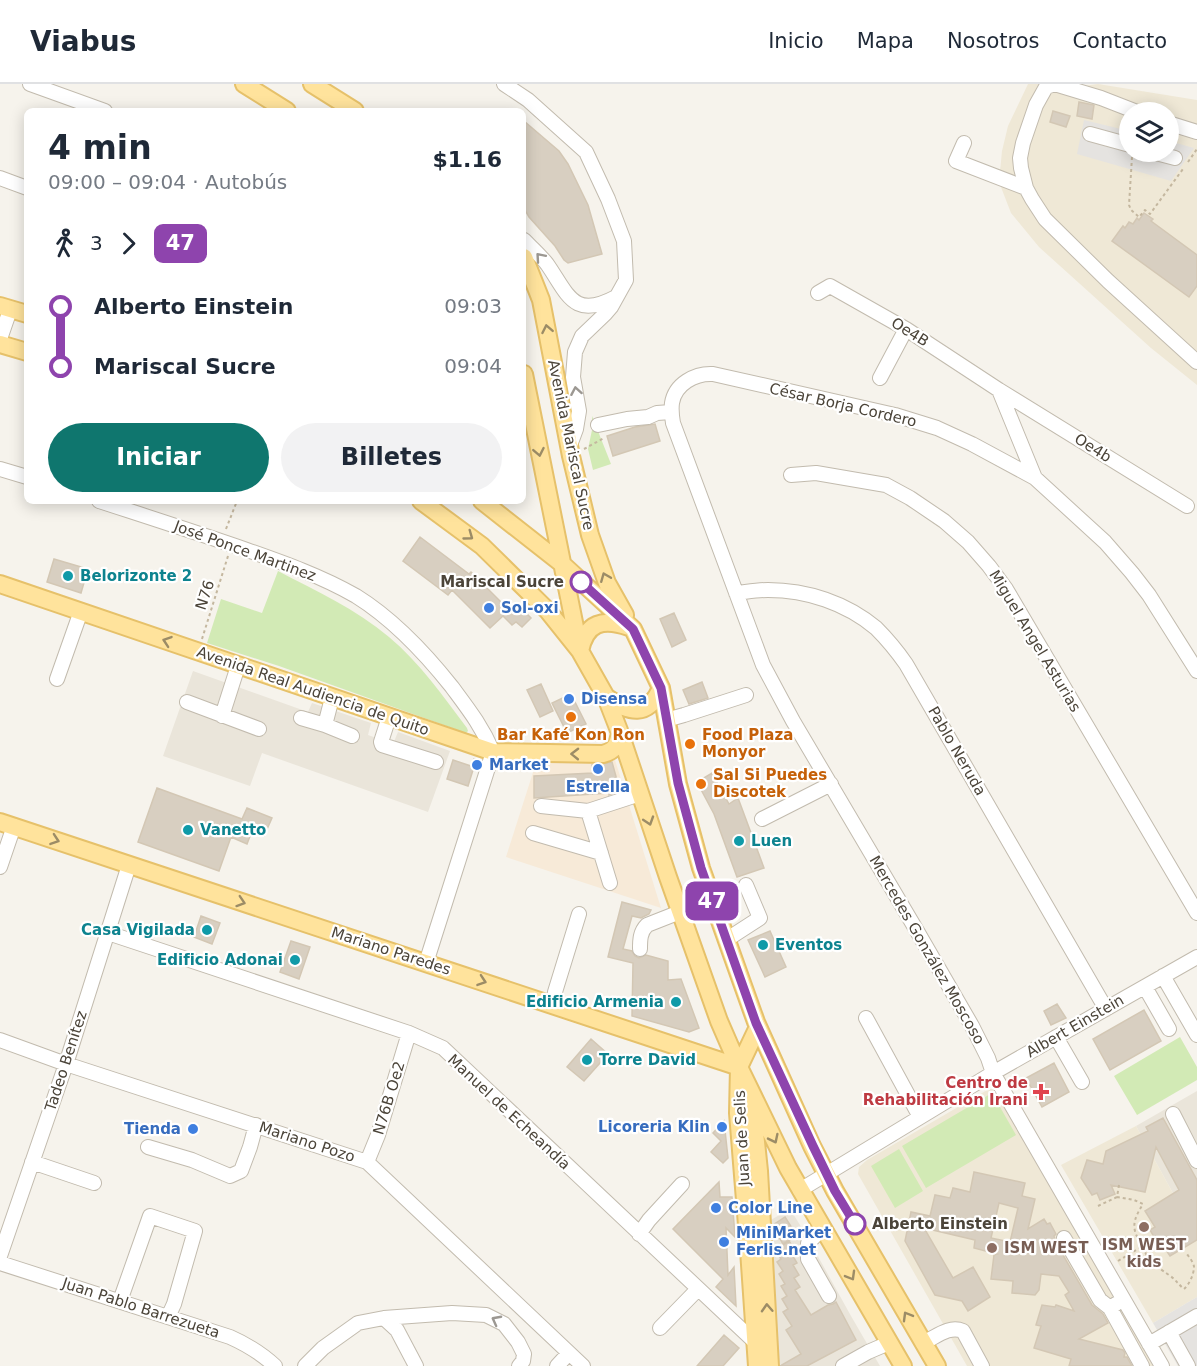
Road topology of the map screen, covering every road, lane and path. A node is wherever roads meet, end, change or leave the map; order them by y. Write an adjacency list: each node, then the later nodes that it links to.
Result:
1 (30, 84): 6 (street)
2 (244, 84): 7 (main road)
3 (312, 84): 8 (main road)
4 (504, 84): 22 (street)
5 (1119, 105): 18 (street)
6 (97, 108)
7 (282, 108)
8 (350, 108)
9 (1179, 126): 10 (street)
10 (1197, 132)
11 (1090, 134): 12 (street)
12 (1119, 142)
13 (964, 143): 18 (street)
14 (1197, 149): 15 (path)
15 (1131, 162)
16 (0, 178): 17 (street)
17 (24, 187)
18 (1026, 188): 29 (street)
19 (526, 242): 22 (street, one-way to 19)
20 (526, 262): 36 (main road, Avenida Mariscal Sucre, one-way to 20)
21 (818, 293): 25 (street, Oe4B)
22 (616, 297): 36 (street, one-way to 22)
23 (5, 308): 24 (main road); 26 (street)
24 (24, 314)
25 (906, 329): 30 (street); 31 (street, Oe4B)
26 (0, 339)
27 (0, 344): 28 (main road)
28 (24, 351)
29 (1197, 362)
30 (880, 378)
31 (999, 390): 40 (street); 45 (street, Oe4b)
32 (526, 407): 47 (main road, one-way to 47)
33 (671, 412): 34 (street); 40 (street, César Borja Cordero); 49 (street)
34 (598, 425)
35 (604, 438): 36 (path)
36 (570, 452): 51 (main road, Avenida Mariscal Sucre, one-way to 36)
37 (0, 469): 39 (street)
38 (791, 475): 85 (street, Miguel Angel Asturias)
39 (24, 476)
40 (1035, 478): 55 (street, César Borja Cordero)
41 (108, 504): 46 (street, José Ponce Martinez)
42 (236, 504): 46 (path, N76)
43 (425, 504): 52 (main road, one-way to 52)
44 (486, 504): 47 (main road)
45 (1187, 506)
46 (227, 543): 53 (path, N76); 70 (street, José Ponce Martinez)
47 (561, 563): 51 (main road); 52 (main road)
48 (0, 584): 50 (main road, Avenida Real Audiencia de Quito)
49 (736, 593): 72 (street, Mercedes González Moscoso); 95 (street, Pablo Neruda)
50 (81, 611): 53 (main road, Avenida Real Audiencia de Quito, one-way to 50); 56 (street)
51 (633, 629): 52 (main road); 57 (main road)
52 (580, 651): 59 (main road)
53 (197, 652): 54 (main road, Avenida Real Audiencia de Quito)
54 (238, 666): 60 (main road, Avenida Real Audiencia de Quito); 62 (street)
55 (1197, 671)
56 (57, 679)
57 (661, 688): 59 (main road); 65 (main road)
58 (746, 695): 65 (street)
59 (606, 697): 68 (main road)
60 (333, 698): 63 (main road, Avenida Real Audiencia de Quito); 66 (street)
61 (187, 702): 62 (street)
62 (222, 716): 67 (street)
63 (389, 717): 70 (main road, Avenida Real Audiencia de Quito); 71 (street)
64 (301, 718): 66 (street)
65 (666, 720): 88 (main road)
66 (325, 725): 69 (street)
67 (259, 729)
68 (620, 733): 70 (main road, Avenida Real Audiencia de Quito, one-way to 70); 73 (main road)
69 (352, 736)
70 (493, 752): 91 (street)
71 (436, 762)
72 (831, 784): 76 (street); 105 (street, Mercedes González Moscoso)
73 (640, 794): 75 (street); 84 (main road, one-way to 84)
74 (542, 806): 75 (street)
75 (588, 811): 79 (street)
76 (762, 819)
77 (7, 824): 80 (main road, Mariano Paredes, one-way to 80); 81 (street)
78 (533, 833): 79 (street)
79 (601, 853): 82 (street)
80 (129, 865): 87 (street, Tadeo Benítez); 91 (main road, Mariano Paredes, one-way to 91)
81 (0, 867)
82 (610, 883)
83 (746, 885): 88 (street)
84 (680, 912): 89 (street); 104 (main road)
85 (1197, 913)
86 (579, 914): 94 (street)
87 (108, 933): 99 (street, Manuel de Echeandía); 103 (street, Tadeo Benítez)
88 (726, 940): 97 (main road)
89 (640, 949)
90 (1197, 957): 92 (street, Albert Einstein)
91 (426, 963): 94 (main road, Mariano Paredes, one-way to 94)
92 (1163, 976): 93 (street, Albert Einstein); 100 (street)
93 (1145, 987): 95 (street, Albert Einstein); 98 (street)
94 (554, 1005): 104 (main road, Mariano Paredes)
95 (1106, 1009): 101 (street, Albert Einstein)
96 (867, 1018): 108 (street)
97 (758, 1027): 104 (main road); 117 (main road)
98 (1169, 1029)
99 (409, 1033): 114 (street, N76B Oe2); 125 (street, Manuel de Echeandía)
100 (1197, 1035)
101 (1056, 1037): 105 (street, Albert Einstein); 106 (street)
102 (0, 1040): 103 (street, Mariano Pozo)
103 (66, 1064): 109 (street, Mariano Pozo); 113 (street, Tadeo Benítez)
104 (740, 1067): 115 (main road, one-way to 115); 116 (main road, Juan de Selis); 128 (main road, Juan de Selis)
105 (993, 1074): 108 (street, Albert Einstein); 132 (street, Mercedes González Moscoso)
106 (1082, 1082)
107 (1173, 1114): 110 (street)
108 (920, 1117): 117 (street, Albert Einstein)
109 (256, 1125): 111 (street); 114 (street, Mariano Pozo)
110 (1193, 1142): 112 (street)
111 (148, 1147)
112 (1197, 1161)
113 (32, 1162): 118 (street); 130 (street, Tadeo Benítez)
114 (367, 1162): 147 (street, Mariano Pozo)
115 (788, 1168): 116 (main road); 121 (main road)
116 (759, 1171): 128 (main road, Juan de Selis)
117 (826, 1174): 121 (street, Albert Einstein); 145 (main road, one-way to 117)
118 (93, 1183)
119 (682, 1184): 125 (street)
120 (1119, 1185): 122 (path)
121 (800, 1190): 124 (main road)
122 (1117, 1197): 123 (path); 127 (path)
123 (1098, 1206)
124 (823, 1228): 134 (street); 144 (main road, one-way to 144)
125 (639, 1234): 133 (street, Manuel de Echeandía)
126 (1064, 1239): 137 (street)
127 (1143, 1246): 129 (path); 132 (path)
128 (756, 1250): 143 (main road, Juan de Selis); 155 (main road, Juan de Selis, one-way to 128)
129 (1187, 1254)
130 (0, 1256)
131 (0, 1263): 136 (street, Juan Pablo Barrezueta)
132 (1105, 1268): 135 (street, Mercedes González Moscoso)
133 (698, 1289): 141 (street); 143 (street, Manuel de Echeandía)
134 (829, 1296)
135 (1123, 1300): 137 (street); 146 (street, Mercedes González Moscoso)
136 (120, 1301): 139 (street, Juan Pablo Barrezueta); 139 (street)
137 (1110, 1308): 160 (street)
138 (1197, 1316): 142 (street)
139 (168, 1317): 148 (street, Juan Pablo Barrezueta)
140 (384, 1318): 149 (street); 150 (street); 151 (street, one-way to 140)
141 (660, 1328)
142 (1170, 1332): 146 (street); 162 (street)
143 (756, 1343): 154 (main road, Juan de Selis)
144 (889, 1343): 156 (street); 157 (main road)
145 (923, 1343): 158 (main road); 159 (street)
146 (1149, 1344): 161 (street, Mercedes González Moscoso)
147 (569, 1353): 152 (street); 153 (street, Mariano Pozo)
148 (275, 1366)
149 (305, 1366)
150 (416, 1366)
151 (519, 1366)
152 (557, 1366)
153 (583, 1366)
154 (757, 1366)
155 (770, 1366)
156 (843, 1366)
157 (903, 1366)
158 (937, 1366)
159 (982, 1366)
160 (1143, 1366)
161 (1162, 1366)
162 (1188, 1366)

